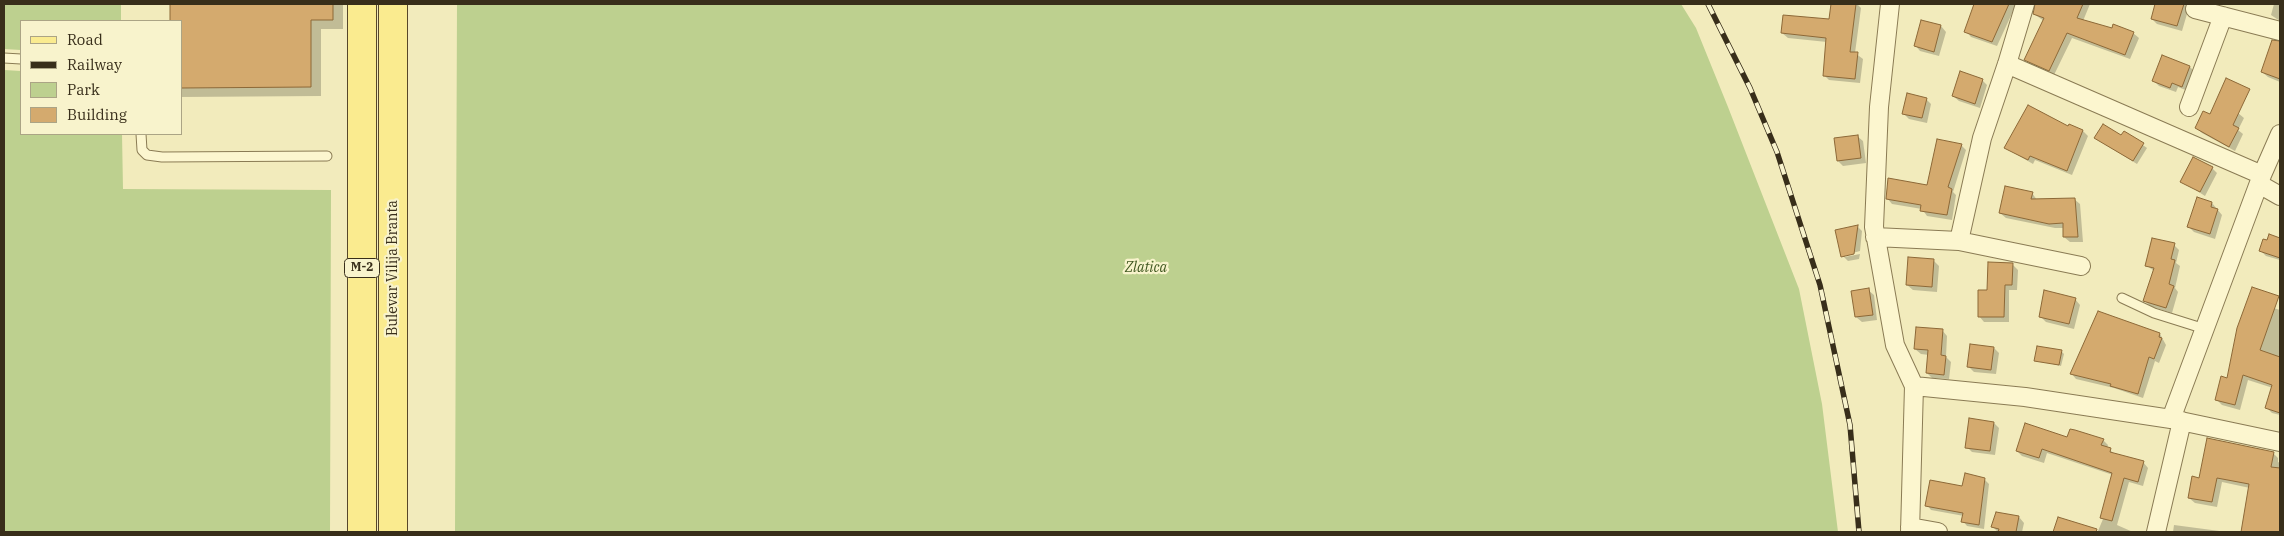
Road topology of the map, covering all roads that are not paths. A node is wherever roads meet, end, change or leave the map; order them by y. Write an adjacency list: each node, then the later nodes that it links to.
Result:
1 (362, 4): 26 (main road, M-2)
2 (393, 4): 27 (main road, Bulevar Vilija Branta / M-2)
3 (1890, 4): 17 (street)
4 (2025, 4): 10 (street)
5 (2196, 9): 6 (street)
6 (2223, 16): 7 (street); 11 (street)
7 (2280, 31)
8 (4, 58): 9 (lane)
9 (20, 58)
10 (2007, 64): 15 (street); 18 (street)
11 (2190, 107)
12 (2280, 134): 15 (street)
13 (141, 135): 14 (lane)
14 (327, 156)
15 (2261, 179): 16 (street); 21 (street)
16 (2280, 196)
17 (1875, 237): 18 (street); 22 (street)
18 (1959, 241): 19 (street)
19 (2081, 266)
20 (2122, 298): 21 (lane)
21 (2205, 329): 23 (street)
22 (1914, 386): 23 (street); 25 (street)
23 (2177, 420): 24 (street); 29 (street)
24 (2280, 442)
25 (1910, 530): 28 (street)
26 (362, 532)
27 (392, 532)
28 (1938, 532)
29 (2156, 532)

